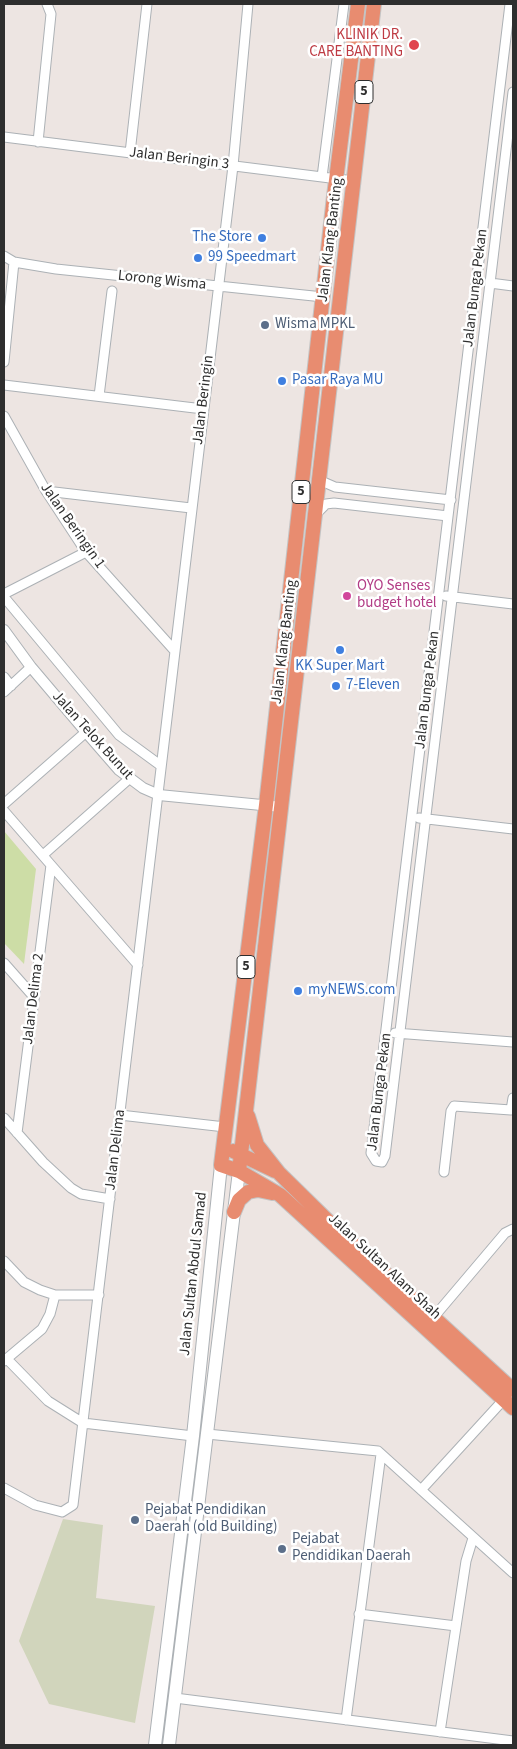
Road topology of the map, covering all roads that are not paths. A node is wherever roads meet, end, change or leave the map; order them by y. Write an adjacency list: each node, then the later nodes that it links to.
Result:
1 (47, 4): 10 (street)
2 (147, 4): 11 (street)
3 (248, 4): 12 (street, Jalan Beringin)
4 (344, 4): 13 (street)
5 (358, 4): 13 (highway, Jalan Klang Banting / 5)
6 (374, 4): 16 (highway, Jalan Klang Banting / 5)
7 (510, 4): 14 (street, Jalan Bunga Pekan)
8 (513, 92): 15 (street, Jalan Bunga Pekan)
9 (4, 138): 10 (street, Jalan Beringin 3)
10 (38, 142): 11 (street, Jalan Beringin 3)
11 (130, 153): 12 (street, Jalan Beringin 3)
12 (233, 166): 13 (street, Jalan Beringin 3); 21 (street, Jalan Beringin)
13 (329, 178): 16 (street, Jalan Beringin 3); 23 (highway, Jalan Klang Banting / 5)
14 (489, 179): 15 (street); 31 (street, Jalan Bunga Pekan)
15 (502, 180): 19 (street, Jalan Bunga Pekan)
16 (354, 181): 29 (highway, Jalan Klang Banting / 5)
17 (4, 256): 18 (street, Lorong Wisma)
18 (14, 262): 21 (street, Lorong Wisma); 24 (street)
19 (490, 283): 20 (street); 38 (street, Jalan Bunga Pekan)
20 (513, 286)
21 (218, 287): 23 (street, Lorong Wisma); 27 (street, Jalan Beringin)
22 (112, 291): 26 (street)
23 (323, 297): 50 (highway, Jalan Klang Banting / 5)
24 (4, 362)
25 (4, 385): 26 (street)
26 (99, 396): 27 (street)
27 (203, 409): 32 (street, Jalan Beringin)
28 (4, 416): 30 (street, Jalan Beringin 1)
29 (320, 480): 31 (street); 33 (highway, Jalan Klang Banting / 5)
30 (46, 491): 32 (street); 35 (street, Jalan Beringin 1)
31 (451, 500): 34 (street, Jalan Bunga Pekan)
32 (191, 508): 41 (street, Jalan Beringin)
33 (316, 514): 34 (street); 51 (highway, Jalan Klang Banting / 5)
34 (448, 516): 37 (street, Jalan Bunga Pekan)
35 (86, 552): 36 (street); 41 (street, Jalan Beringin 1)
36 (4, 595): 46 (street)
37 (439, 595): 38 (street); 53 (street, Jalan Bunga Pekan)
38 (452, 597): 39 (street); 54 (street, Jalan Bunga Pekan)
39 (513, 604)
40 (4, 630): 42 (street, Jalan Telok Bunut)
41 (174, 650): 46 (street, Jalan Beringin)
42 (31, 667): 44 (street); 45 (street, Jalan Telok Bunut)
43 (4, 677): 44 (street)
44 (7, 689)
45 (86, 732): 47 (street, Jalan Telok Bunut); 49 (street)
46 (160, 764): 48 (street, Jalan Beringin)
47 (130, 779): 48 (street, Jalan Telok Bunut); 56 (street)
48 (159, 795): 50 (street, Jalan Telok Bunut); 59 (street, Jalan Delima)
49 (4, 804)
50 (266, 806): 51 (street, Jalan Telok Bunut); 68 (highway, Jalan Sultan Abdul Samad / 5)
51 (282, 807): 65 (highway, Jalan Sultan Abdul Samad / 5)
52 (5, 817): 56 (street)
53 (413, 817): 54 (street); 61 (street, Jalan Bunga Pekan)
54 (424, 818): 55 (street); 62 (street, Jalan Bunga Pekan)
55 (513, 829)
56 (43, 855): 57 (street)
57 (51, 865): 59 (street); 60 (street, Jalan Delima 2)
58 (4, 963): 60 (street)
59 (138, 964): 66 (street, Jalan Delima)
60 (34, 997): 69 (street, Jalan Delima 2)
61 (387, 1032): 62 (street); 62 (street, Jalan Bunga Pekan)
62 (400, 1033): 63 (street)
63 (513, 1042)
64 (513, 1098): 74 (street)
65 (246, 1108): 71 (highway, Jalan Sultan Abdul Samad / 5); 75 (highway)
66 (120, 1115): 68 (street); 77 (street, Jalan Delima)
67 (4, 1118): 69 (street)
68 (225, 1128): 70 (highway, Jalan Sultan Abdul Samad / 5)
69 (17, 1133): 77 (street)
70 (223, 1148): 71 (highway); 72 (highway, Jalan Sultan Abdul Samad / 5)
71 (240, 1154): 73 (highway, Jalan Sultan Abdul Samad / 5); 75 (highway)
72 (221, 1165): 73 (highway, Jalan Sultan Alam Shah); 88 (main road, Jalan Sultan Abdul Samad)
73 (238, 1171): 76 (highway, Jalan Sultan Alam Shah); 78 (main road, Jalan Sultan Abdul Samad)
74 (444, 1172)
75 (279, 1174): 83 (highway, Jalan Sultan Alam Shah)
76 (280, 1195): 78 (highway); 85 (highway, Jalan Sultan Alam Shah)
77 (110, 1199): 82 (street, Jalan Delima)
78 (234, 1212): 87 (main road, Jalan Sultan Abdul Samad)
79 (513, 1229): 83 (street)
80 (4, 1261): 81 (street)
81 (55, 1295): 82 (street); 84 (street)
82 (98, 1295): 86 (street, Jalan Delima)
83 (433, 1318): 85 (highway, Jalan Sultan Alam Shah)
84 (6, 1360): 86 (street)
85 (510, 1399): 91 (street)
86 (83, 1423): 88 (street); 90 (street, Jalan Delima)
87 (207, 1434): 89 (street); 96 (main road, Jalan Sultan Abdul Samad)
88 (193, 1436): 100 (main road, Jalan Sultan Abdul Samad)
89 (381, 1454): 91 (street); 94 (street)
90 (5, 1490)
91 (421, 1490): 92 (street)
92 (473, 1538): 93 (street); 95 (street)
93 (513, 1573)
94 (359, 1614): 95 (street); 97 (street)
95 (456, 1626): 98 (street)
96 (175, 1698): 97 (street); 101 (main road, Jalan Sultan Abdul Samad)
97 (346, 1720): 98 (street)
98 (440, 1732): 99 (street)
99 (513, 1741)
100 (155, 1745)
101 (169, 1745)

